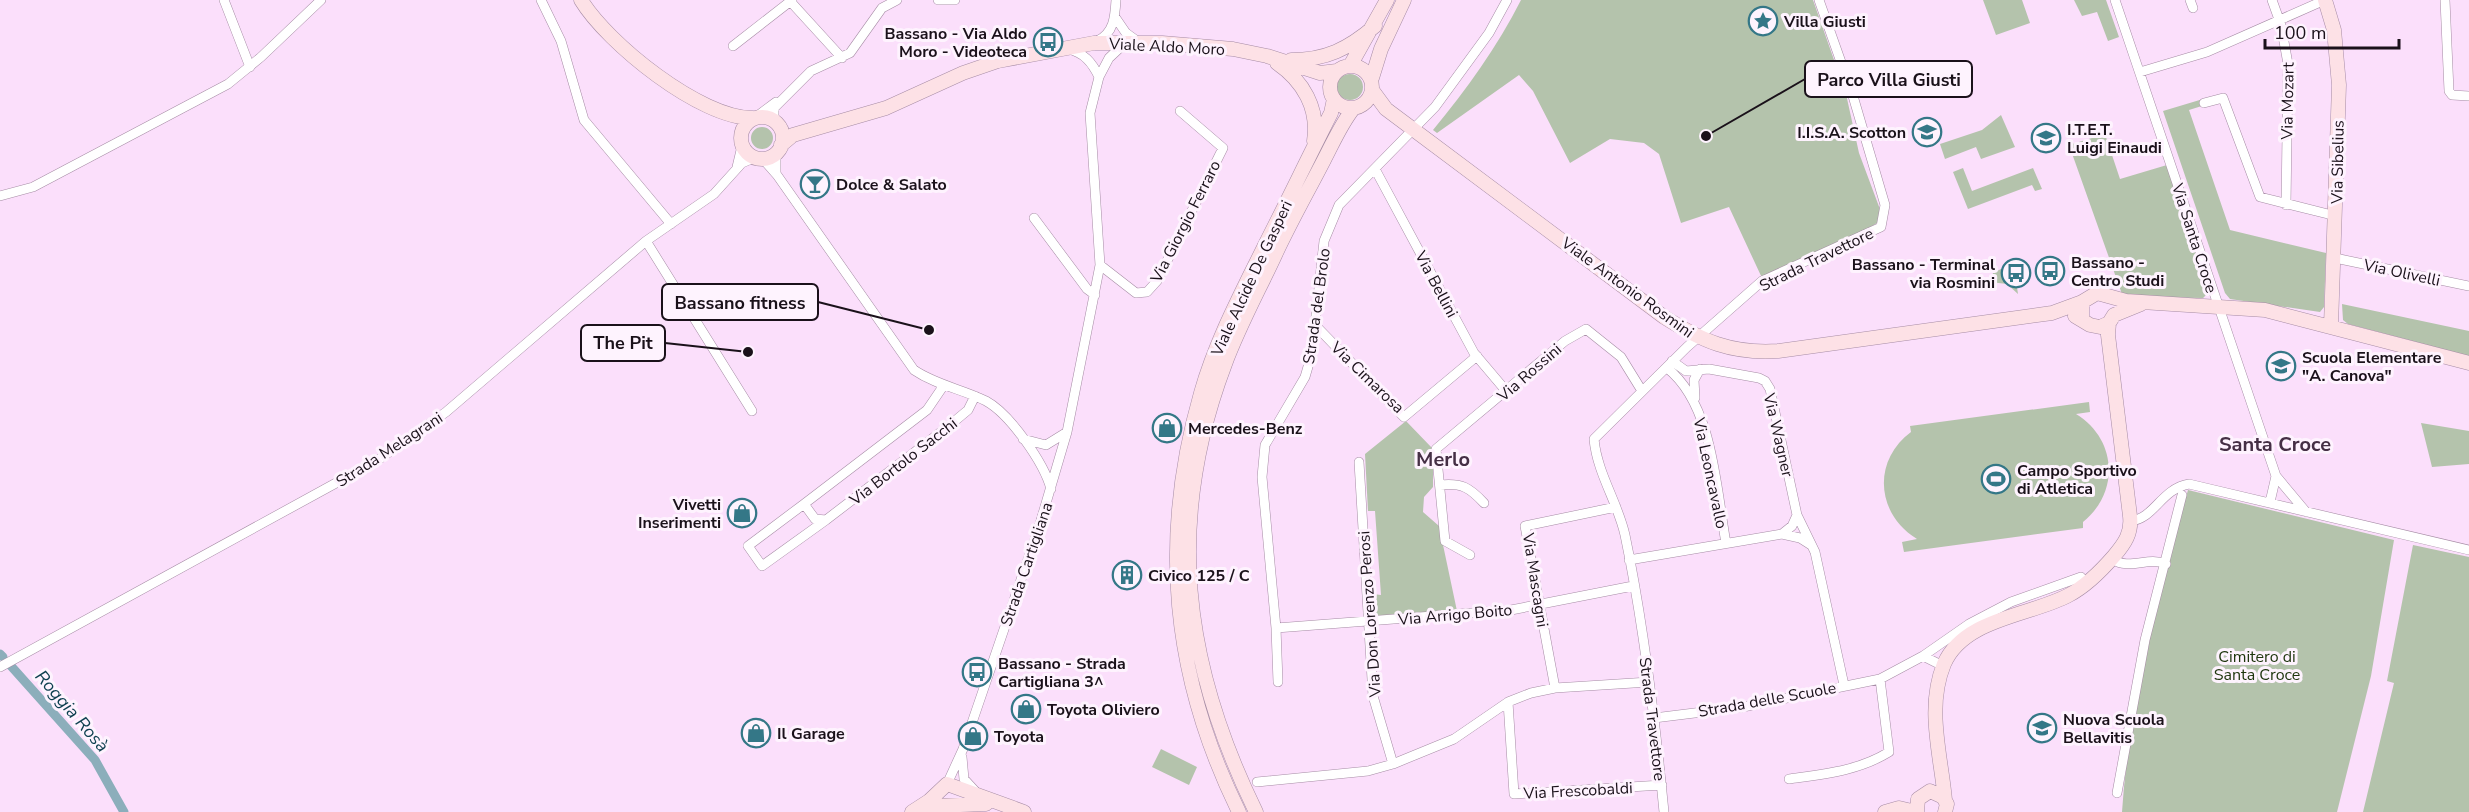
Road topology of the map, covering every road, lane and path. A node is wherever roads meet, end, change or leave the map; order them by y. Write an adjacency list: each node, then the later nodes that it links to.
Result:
1 (224, 0): 27 (street)
2 (321, 0): 27 (street)
3 (541, 0): 56 (street)
4 (581, 0): 37 (main road, Viale Aldo Moro)
5 (897, 0): 25 (street)
6 (938, 0): 7 (street)
7 (955, 0)
8 (1116, 0): 18 (street)
9 (1387, 0): 20 (main road, Viale Alcide De Gasperi)
10 (1404, 0): 32 (main road, Viale Alcide De Gasperi)
11 (1507, 0): 44 (street, Strada del Brolo)
12 (1820, 0): 71 (street, Strada Travettore)
13 (2115, 0): 30 (street, Via Santa Croce)
14 (2272, 0): 19 (street, Via Mozart)
15 (2325, 0): 19 (street); 54 (main road, Via Sibelius)
16 (2445, 0): 34 (street)
17 (790, 1): 23 (street); 25 (street)
18 (1115, 17): 21 (street); 22 (street)
19 (2279, 20): 30 (street); 53 (street, Via Mozart)
20 (1374, 26): 26 (main road); 28 (main road, Viale Alcide De Gasperi)
21 (1132, 41): 22 (main road, Viale Aldo Moro); 26 (main road, Viale Aldo Moro); 31 (street, Strada Cartigliana)
22 (1094, 43): 24 (main road, Viale Aldo Moro)
23 (733, 46)
24 (1062, 48): 31 (street); 43 (main road, Viale Aldo Moro)
25 (842, 58): 35 (street)
26 (1273, 58): 29 (main road, Viale Aldo Moro); 47 (main road)
27 (250, 67): 52 (street)
28 (1344, 69): 29 (main road, Viale Aldo Moro); 32 (main road); 33 (main road, Viale Alcide De Gasperi)
29 (1309, 70): 33 (main road, Viale Aldo Moro)
30 (2140, 72): 65 (street, Via Santa Croce)
31 (1099, 77): 59 (street, Strada Cartigliana)
32 (1372, 84): 38 (main road, Viale Alcide De Gasperi); 39 (main road, Viale Antonio Rosmini)
33 (1332, 95): 38 (main road); 47 (main road, Viale Alcide De Gasperi)
34 (2469, 96)
35 (781, 99): 41 (street); 42 (street)
36 (2204, 103): 53 (street)
37 (712, 107): 41 (main road, Viale Aldo Moro); 45 (main road, Viale Aldo Moro)
38 (1357, 108): 39 (main road); 142 (main road, Viale Alcide De Gasperi)
39 (1386, 109): 44 (main road, Viale Antonio Rosmini)
40 (1180, 111): 59 (street, Via Giorgio Ferraro)
41 (755, 118): 42 (main road, Viale Aldo Moro); 45 (main road)
42 (777, 123): 43 (main road, Viale Aldo Moro); 46 (main road)
43 (820, 126): 46 (main road, Viale Aldo Moro)
44 (1415, 129): 49 (street, Strada del Brolo); 71 (main road, Viale Antonio Rosmini)
45 (742, 143): 48 (main road, Viale Aldo Moro); 50 (street, Strada Melagrani)
46 (778, 149): 48 (main road, Viale Aldo Moro); 51 (street)
47 (1313, 149): 138 (main road, Viale Alcide De Gasperi)
48 (759, 158): 50 (street, Strada Melagrani); 51 (street)
49 (1375, 169): 69 (street, Strada del Brolo); 72 (street, Via Bellini)
50 (735, 170): 56 (street, Strada Melagrani)
51 (777, 175): 77 (street)
52 (0, 196)
53 (2286, 205): 54 (street)
54 (2336, 216): 58 (main road, Via Sibelius)
55 (1034, 218): 61 (street)
56 (671, 224): 57 (street, Strada Melagrani)
57 (646, 241): 82 (street); 118 (street, Strada Melagrani)
58 (2335, 258): 60 (street, Via Olivelli); 70 (main road, Via Sibelius)
59 (1100, 265): 61 (street, Strada Cartigliana)
60 (2469, 286)
61 (1095, 295): 83 (street, Strada Cartigliana)
62 (2110, 298): 63 (main road, Viale Antonio Rosmini); 64 (main road, Viale Antonio Rosmini); 67 (main road)
63 (2082, 302): 66 (main road, Viale Antonio Rosmini); 68 (main road)
64 (2144, 303): 65 (main road, Viale Antonio Rosmini); 67 (main road, Viale Antonio Rosmini)
65 (2217, 306): 70 (main road, Viale Antonio Rosmini); 89 (street, Via Santa Croce)
66 (2052, 313): 68 (main road, Viale Antonio Rosmini); 71 (main road, Viale Antonio Rosmini)
67 (2112, 319): 68 (main road, Viale Antonio Rosmini); 73 (main road)
68 (2086, 322): 73 (main road)
69 (1315, 325): 72 (street, Via Cimarosa); 115 (street, Strada del Brolo)
70 (2331, 326): 74 (main road, Viale Antonio Rosmini)
71 (1697, 338): 75 (street, Strada Travettore)
72 (1477, 356): 79 (street, Via Bellini)
73 (2111, 357): 100 (main road)
74 (2469, 363)
75 (1670, 364): 76 (street, Via Wagner); 78 (street, Strada Travettore); 81 (street, Via Leoncavallo)
76 (1700, 369): 81 (street, Via Leoncavallo); 98 (street, Via Wagner)
77 (944, 385): 80 (street); 95 (street, Via Bortolo Sacchi)
78 (1642, 390): 79 (street, Via Rossini); 96 (street, Strada Travettore)
79 (1508, 392): 90 (street, Via Rossini)
80 (975, 396): 84 (street); 99 (street, Via Bortolo Sacchi)
81 (1696, 403): 102 (street, Via Leoncavallo)
82 (752, 411)
83 (1067, 432): 85 (street); 87 (street, Strada Cartigliana)
84 (1023, 439): 85 (street); 86 (street)
85 (1039, 445): 87 (street)
86 (1034, 455): 87 (street); 91 (street)
87 (1060, 460): 91 (street, Strada Cartigliana)
88 (1359, 462): 114 (street, Via Don Lorenzo Perosi)
89 (2276, 476): 93 (street); 97 (street, Via Santa Croce)
90 (1440, 485): 94 (street); 105 (street, Via Rossini)
91 (1051, 489): 126 (street, Strada Cartigliana)
92 (2181, 495): 108 (street)
93 (2270, 502): 97 (street); 100 (street)
94 (1484, 503)
95 (804, 504): 99 (street); 99 (street, Via Bortolo Sacchi)
96 (1616, 507): 107 (street, Strada Travettore); 112 (street, Via Mascagni)
97 (2306, 512): 104 (street)
98 (1797, 515): 101 (street); 103 (street, Via Wagner)
99 (826, 520)
100 (2131, 521): 106 (main road)
101 (1782, 534): 102 (street, Via Leoncavallo); 103 (street, Via Leoncavallo)
102 (1726, 543): 107 (street, Via Leoncavallo)
103 (1812, 545): 122 (street, Via Wagner)
104 (2469, 550)
105 (1470, 555)
106 (2112, 559): 108 (street); 113 (main road)
107 (1629, 560): 110 (street, Strada Travettore)
108 (2166, 564): 133 (street)
109 (2081, 577): 111 (street, Strada delle Scuole)
110 (1633, 586): 112 (street, Via Arrigo Boito); 121 (street, Strada Travettore)
111 (2007, 604): 113 (street); 116 (street, Strada delle Scuole)
112 (1539, 605): 114 (street, Via Arrigo Boito); 123 (street, Via Mascagni)
113 (2018, 615): 117 (main road)
114 (1370, 620): 115 (street, Via Arrigo Boito); 127 (street, Via Don Lorenzo Perosi)
115 (1276, 628): 120 (street, Strada del Brolo)
116 (1923, 656): 117 (street); 119 (street, Strada delle Scuole)
117 (1943, 666): 128 (main road)
118 (0, 667)
119 (1880, 679): 122 (street, Strada delle Scuole); 129 (street)
120 (1278, 682)
121 (1649, 682): 123 (street); 125 (street, Strada Travettore)
122 (1844, 685): 125 (street, Strada delle Scuole)
123 (1556, 688): 124 (street)
124 (1508, 702): 127 (street); 132 (street, Via Frescobaldi)
125 (1654, 718): 132 (street, Strada Travettore)
126 (963, 749): 131 (street, Strada Cartigliana); 134 (street)
127 (1393, 764): 130 (street)
128 (1942, 774): 136 (main road); 137 (main road)
129 (1789, 779)
130 (1257, 782)
131 (947, 784): 134 (main road); 140 (main road, Strada Cartigliana)
132 (1662, 785): 143 (street, Strada Travettore)
133 (2117, 793)
134 (984, 799): 135 (main road)
135 (998, 804): 140 (main road); 141 (main road)
136 (1919, 804): 137 (main road); 139 (main road)
137 (1945, 806)
138 (1238, 811)
139 (1888, 811)
140 (913, 812)
141 (1024, 812)
142 (1256, 812)
143 (1664, 812)

